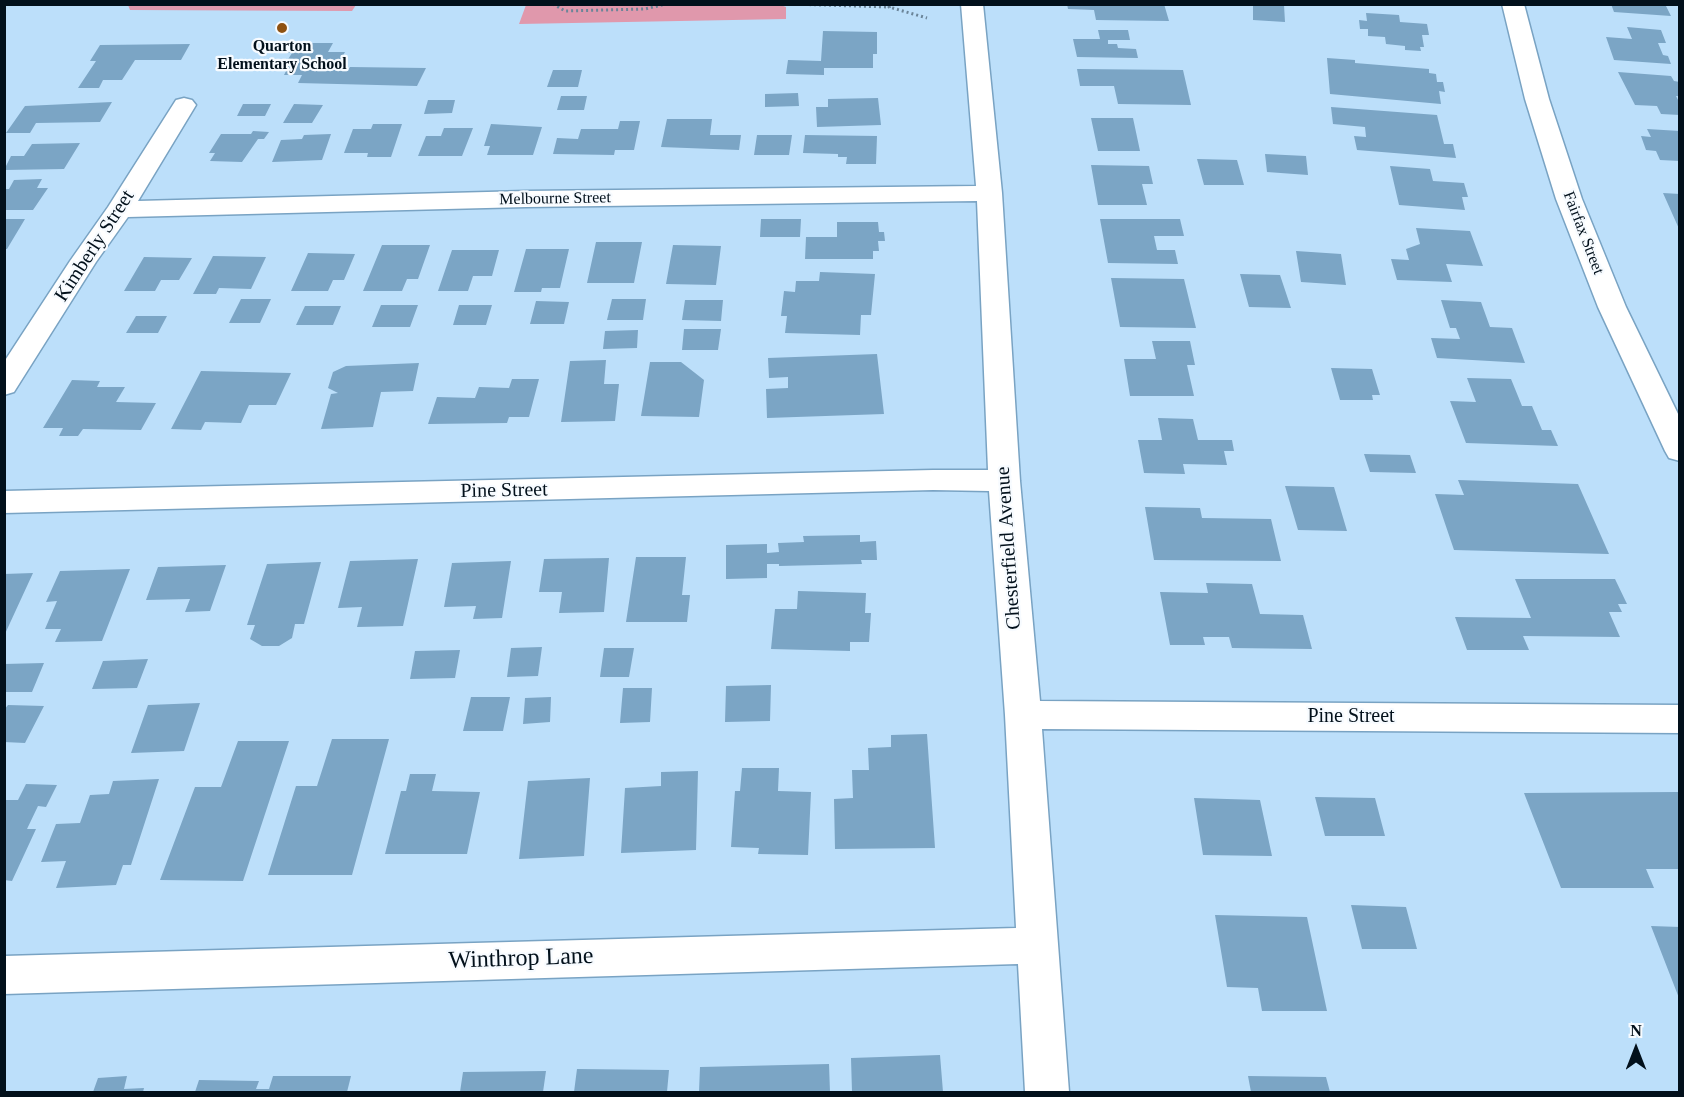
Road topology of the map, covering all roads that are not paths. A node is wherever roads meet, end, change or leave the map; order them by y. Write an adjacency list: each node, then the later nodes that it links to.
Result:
1 (972, 4): 4 (street, Chesterfield Avenue)
2 (1513, 4): 7 (street, Fairfax Street)
3 (184, 105): 5 (street, Kimberly Street)
4 (990, 193): 5 (street, Melbourne Street); 8 (street, Chesterfield Avenue)
5 (120, 209): 6 (street, Kimberly Street)
6 (4, 386)
7 (1680, 452)
8 (1004, 481): 9 (street, Pine Street); 10 (street, Chesterfield Avenue)
9 (4, 502)
10 (1023, 715): 11 (street, Pine Street); 12 (street, Chesterfield Avenue)
11 (1680, 719)
12 (1036, 945): 13 (street, Winthrop Lane); 14 (street, Chesterfield Avenue)
13 (4, 975)
14 (1047, 1092)

